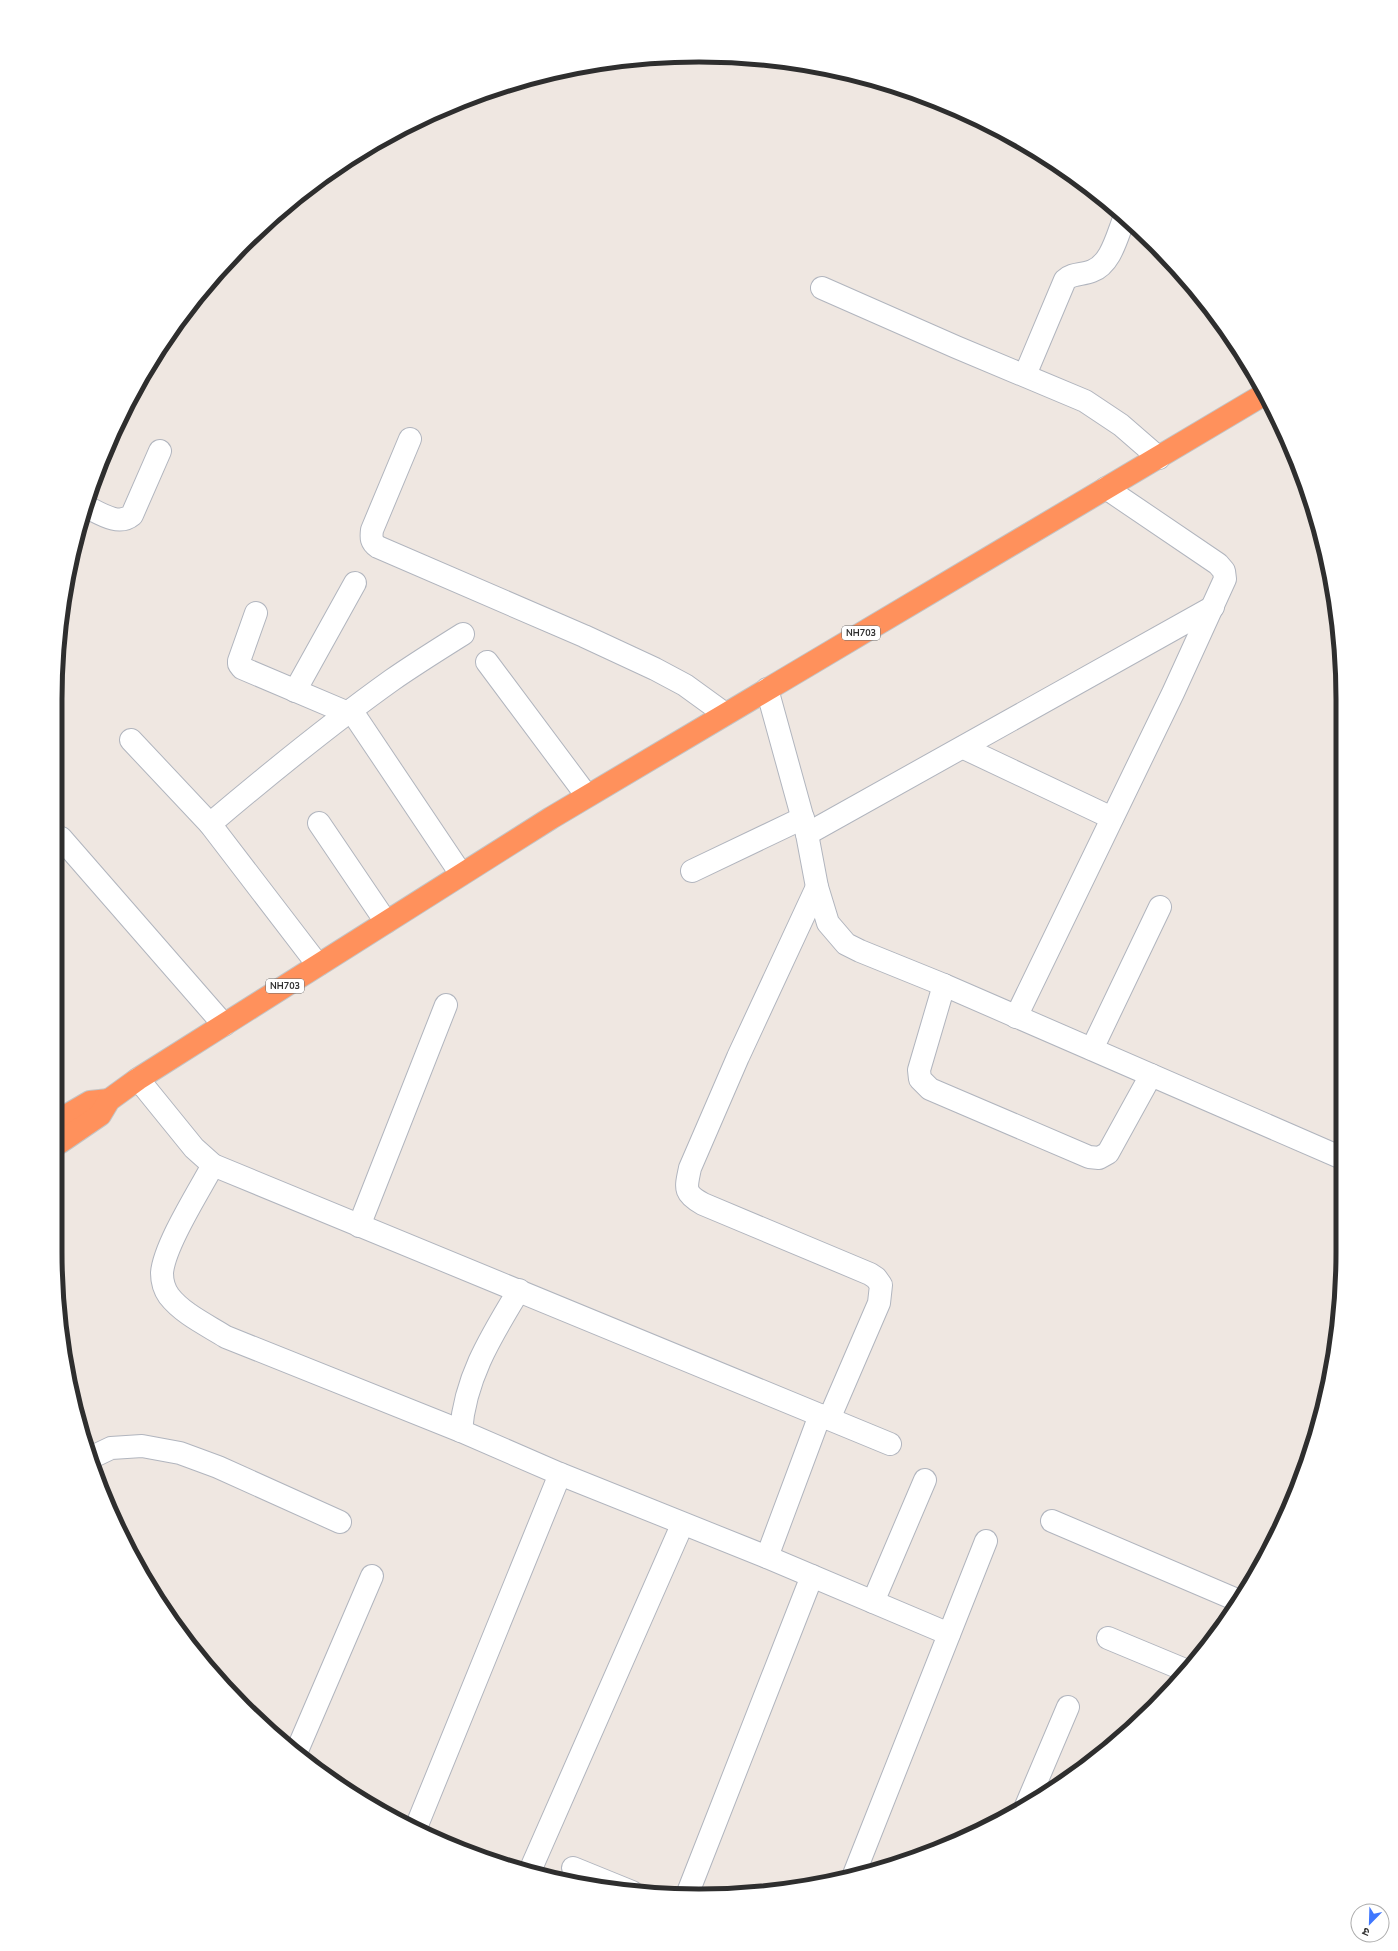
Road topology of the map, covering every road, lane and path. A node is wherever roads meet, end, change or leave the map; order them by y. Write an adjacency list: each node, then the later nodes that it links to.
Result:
1 (1122, 223): 3 (street)
2 (822, 288): 3 (street)
3 (1025, 375): 7 (street)
4 (1259, 397): 7 (highway, NH703)
5 (410, 439): 18 (street)
6 (160, 451): 9 (street)
7 (1158, 458): 8 (highway, NH703)
8 (1106, 488): 11 (street); 15 (highway, NH703)
9 (91, 510)
10 (355, 583): 16 (street)
11 (1213, 606): 20 (street); 22 (street)
12 (256, 613): 16 (street)
13 (463, 634): 17 (street)
14 (487, 662): 21 (street)
15 (767, 689): 18 (highway, NH703); 25 (street)
16 (295, 691): 17 (street)
17 (350, 712): 24 (street); 28 (street)
18 (725, 714): 21 (highway, NH703)
19 (131, 740): 24 (street)
20 (964, 748): 22 (street); 25 (street)
21 (587, 796): 28 (highway, NH703)
22 (1112, 818): 35 (street)
23 (319, 823): 31 (street)
24 (210, 824): 32 (street)
25 (805, 826): 27 (street); 29 (street)
26 (62, 838): 36 (street)
27 (692, 871)
28 (461, 874): 31 (highway, NH703)
29 (817, 887): 33 (street); 47 (street)
30 (1160, 907): 37 (street)
31 (386, 922): 32 (highway, NH703)
32 (318, 965): 36 (highway, NH703)
33 (944, 985): 35 (street); 38 (street)
34 (446, 1005): 45 (street)
35 (1016, 1016): 37 (street)
36 (224, 1025): 39 (highway, NH703)
37 (1092, 1050): 38 (street)
38 (1151, 1075): 43 (street)
39 (138, 1079): 40 (highway, NH703); 44 (street)
40 (110, 1100): 41 (highway); 42 (highway, NH703)
41 (62, 1118)
42 (62, 1142)
43 (1336, 1155)
44 (212, 1165): 45 (street); 48 (street)
45 (359, 1226): 46 (street)
46 (520, 1290): 47 (street); 48 (street)
47 (825, 1417): 49 (street); 57 (street)
48 (460, 1431): 51 (street)
49 (890, 1444)
50 (96, 1455): 54 (street)
51 (560, 1474): 55 (street); 68 (street)
52 (925, 1480): 61 (street)
53 (1052, 1521): 60 (street)
54 (340, 1522)
55 (682, 1525): 57 (street); 69 (street)
56 (986, 1541): 62 (street)
57 (768, 1557): 59 (street)
58 (372, 1576): 66 (street)
59 (812, 1576): 61 (street); 73 (street)
60 (1234, 1598)
61 (872, 1602): 62 (street)
62 (949, 1634): 71 (street)
63 (1108, 1638): 64 (street)
64 (1181, 1668)
65 (1068, 1707): 67 (street)
66 (299, 1747)
67 (1031, 1796)
68 (418, 1823)
69 (532, 1866)
70 (572, 1868): 72 (street)
71 (856, 1869)
72 (609, 1883)
73 (689, 1889)

